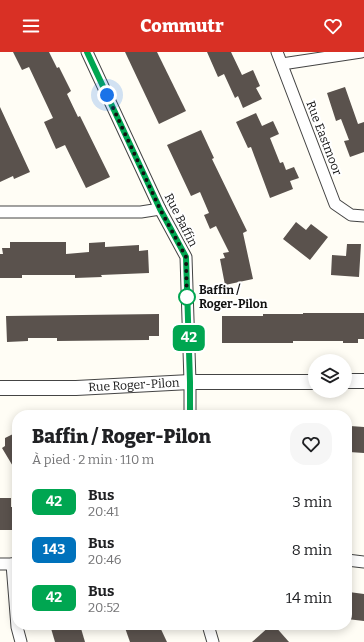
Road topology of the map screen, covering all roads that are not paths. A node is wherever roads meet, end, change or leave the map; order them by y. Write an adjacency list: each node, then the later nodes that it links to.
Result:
1 (87, 52): 5 (street, Rue Baffin)
2 (277, 52): 4 (street, Rue Eastmoor)
3 (361, 52): 4 (street)
4 (282, 64): 7 (street, Rue Eastmoor)
5 (160, 209): 6 (street); 10 (street, Rue Baffin)
6 (0, 212)
7 (364, 216)
8 (352, 381): 9 (street)
9 (364, 381)
10 (190, 382): 11 (street, Rue Roger-Pilon); 12 (street, Rue Roger-Pilon); 13 (street, Rue Baffin)
11 (308, 382)
12 (0, 388)
13 (190, 410)
14 (352, 561): 15 (street)
15 (364, 562)
16 (0, 564): 17 (street)
17 (12, 564)
18 (18, 630): 20 (street)
19 (209, 630): 21 (street)
20 (21, 642)
21 (212, 642)

